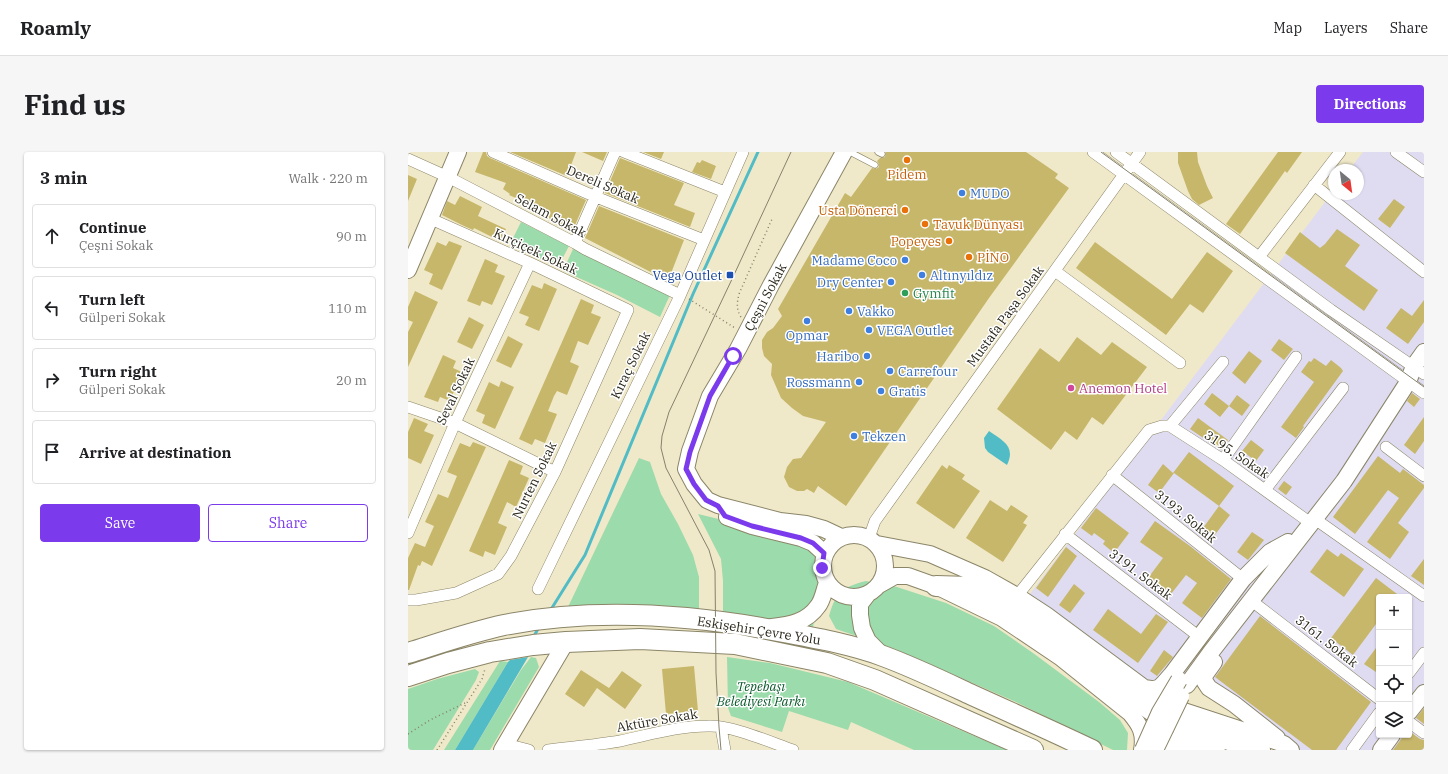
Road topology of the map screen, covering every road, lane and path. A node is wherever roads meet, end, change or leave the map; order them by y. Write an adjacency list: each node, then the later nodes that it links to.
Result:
1 (458, 152): 18 (street)
2 (493, 152): 21 (street, Dereli Sokak)
3 (614, 152): 21 (street)
4 (624, 152): 20 (street)
5 (743, 152): 20 (street, Kıraç Sokak)
6 (844, 152): 33 (street, Çeşni Sokak)
7 (850, 152): 15 (lane)
8 (1093, 152): 17 (street)
9 (1116, 152): 14 (street)
10 (1140, 152): 14 (street, Mustafa Paşa Sokak)
11 (1340, 152): 19 (street)
12 (1396, 152): 16 (street)
13 (408, 159): 18 (street, Selam Sokak)
14 (1131, 164): 17 (street, Mustafa Paşa Sokak); 26 (street)
15 (874, 165)
16 (1424, 172)
17 (1124, 176): 29 (street, Mustafa Paşa Sokak); 39 (street)
18 (448, 177): 22 (street); 25 (street, Selam Sokak)
19 (1314, 185): 26 (street); 30 (street)
20 (725, 192): 24 (street, Kıraç Sokak)
21 (596, 197): 24 (street, Dereli Sokak); 25 (street)
22 (431, 219): 27 (street); 28 (street, Kırçiçek Sokak)
23 (772, 219): 33 (path)
24 (704, 240): 31 (street, Kıraç Sokak)
25 (575, 243): 31 (street, Selam Sokak)
26 (1259, 257): 38 (street)
27 (410, 262)
28 (530, 263): 32 (street, Kırçiçek Sokak); 43 (street, Seval Sokak)
29 (1055, 271): 37 (street); 56 (street, Mustafa Paşa Sokak)
30 (1424, 272)
31 (684, 297): 33 (path); 63 (street, Kıraç Sokak)
32 (628, 310): 47 (street, Nurten Sokak)
33 (748, 329): 51 (street, Çeşni Sokak)
34 (1424, 352): 38 (street)
35 (1296, 357): 46 (street)
36 (1223, 362): 44 (street)
37 (1180, 364)
38 (1419, 370): 39 (street)
39 (1404, 379): 41 (street); 52 (street)
40 (1343, 388): 50 (street)
41 (1424, 393)
42 (408, 407): 43 (street)
43 (456, 423): 47 (street); 53 (street, Seval Sokak)
44 (1170, 426): 46 (street, 3195. Sokak); 48 (street)
45 (1386, 447): 49 (street)
46 (1223, 460): 50 (street, 3195. Sokak)
47 (555, 472): 67 (street, Nurten Sokak)
48 (1112, 475): 54 (street); 60 (street, 3193. Sokak)
49 (1424, 476)
50 (1265, 490): 52 (street, 3195. Sokak)
51 (718, 506): 55 (street); 58 (street)
52 (1310, 519): 57 (street); 59 (street); 66 (street, 3195. Sokak)
53 (408, 533)
54 (1065, 534): 65 (street); 71 (street, 3191. Sokak)
55 (841, 536): 56 (street); 58 (street)
56 (873, 541): 64 (street); 65 (street)
57 (1288, 542): 60 (street); 80 (street)
58 (824, 553): 61 (street)
59 (1285, 558): 68 (street); 80 (street)
60 (1243, 579): 71 (street)
61 (827, 582): 64 (street); 70 (street)
62 (936, 586): 64 (street); 103 (street); 106 (highway)
63 (538, 589)
64 (873, 590): 76 (street)
65 (1017, 596): 81 (street)
66 (1424, 596)
67 (408, 600)
68 (1257, 605): 83 (street, 3161. Sokak); 94 (street)
69 (504, 625): 70 (highway, Eskişehir Çevre Yolu); 72 (highway); 75 (highway, Eskişehir Çevre Yolu)
70 (765, 628): 76 (highway, Eskişehir Çevre Yolu)
71 (1199, 637): 81 (street)
72 (408, 639)
73 (566, 642): 74 (highway, Eskişehir Çevre Yolu); 93 (street); 101 (highway, Eskişehir Çevre Yolu)
74 (495, 651): 79 (highway, Eskişehir Çevre Yolu); 84 (path)
75 (408, 653)
76 (883, 656): 102 (highway, Eskişehir Çevre Yolu)
77 (1423, 656): 78 (street)
78 (1412, 669)
79 (408, 676)
80 (1183, 683): 103 (street, bridge); 104 (street, bridge)
81 (1142, 688): 94 (street)
82 (1424, 693): 85 (street)
83 (1376, 697)
84 (467, 702): 90 (path); 96 (path)
85 (1412, 708)
86 (1376, 717): 107 (street)
87 (1412, 724): 89 (street)
88 (721, 728): 92 (street, Aktüre Sokak); 99 (street); 100 (street, Aktüre Sokak)
89 (1424, 733)
90 (408, 734)
91 (1390, 738): 108 (street)
92 (619, 746): 95 (street, Aktüre Sokak)
93 (504, 747): 97 (street)
94 (1288, 747)
95 (573, 749): 98 (street, Aktüre Sokak)
96 (437, 750)
97 (529, 750)
98 (548, 750)
99 (725, 750)
100 (793, 750)
101 (1033, 750)
102 (1092, 750)
103 (1142, 750)
104 (1157, 750): 105 (highway)
105 (1226, 750)
106 (1260, 750)
107 (1352, 750)
108 (1381, 750)

